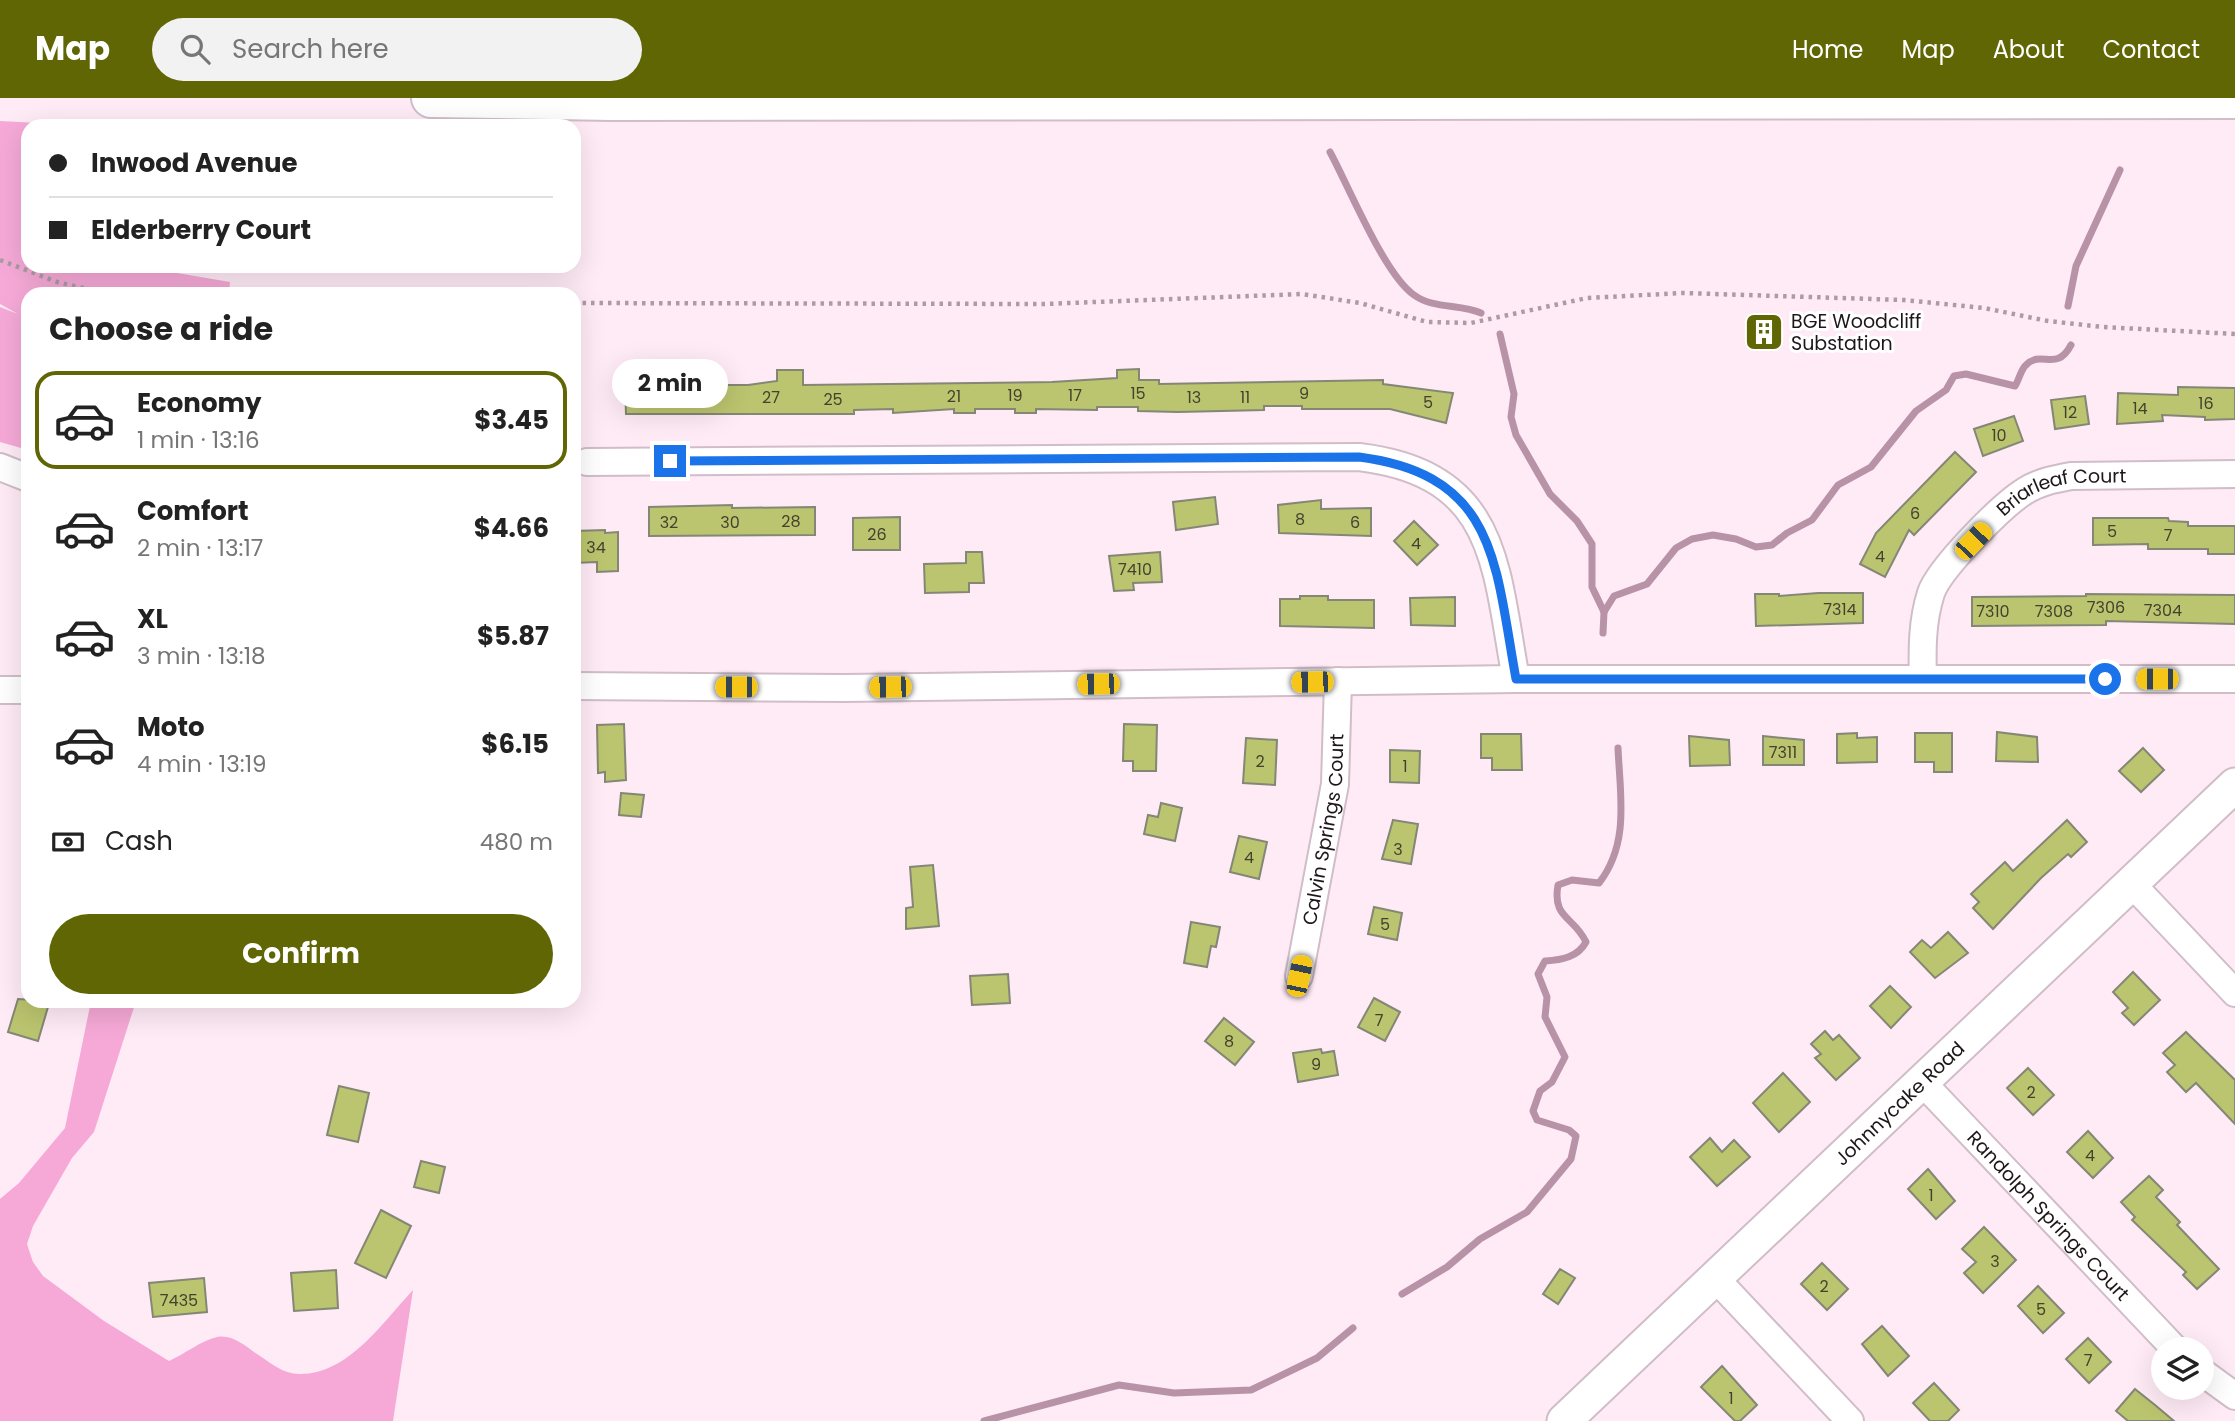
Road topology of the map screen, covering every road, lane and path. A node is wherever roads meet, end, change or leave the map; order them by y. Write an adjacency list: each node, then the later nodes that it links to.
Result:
1 (431, 98): 2 (highway)
2 (2235, 99)
3 (0, 260): 4 (path)
4 (21, 268)
5 (34, 273): 6 (path)
6 (78, 287)
7 (581, 303): 8 (path)
8 (2235, 334)
9 (587, 462): 13 (street)
10 (0, 467): 12 (street)
11 (2235, 474): 14 (street, Briarleaf Court)
12 (21, 475)
13 (1516, 679): 14 (street); 16 (street)
14 (1923, 679): 15 (street)
15 (2235, 679)
16 (1338, 681): 17 (street); 22 (street, Calvin Springs Court)
17 (581, 686)
18 (0, 690): 19 (street)
19 (21, 690)
20 (2235, 785): 21 (street, Johnnycake Road)
21 (2130, 882): 23 (street); 24 (street, Johnnycake Road)
22 (1299, 976)
23 (2235, 993)
24 (1922, 1082): 25 (street, Johnnycake Road); 26 (street, Randolph Springs Court)
25 (1716, 1279): 29 (street, Johnnycake Road); 30 (street)
26 (2164, 1337)
27 (2214, 1381): 28 (street)
28 (2235, 1396)
29 (1564, 1421)
30 (1850, 1421)

